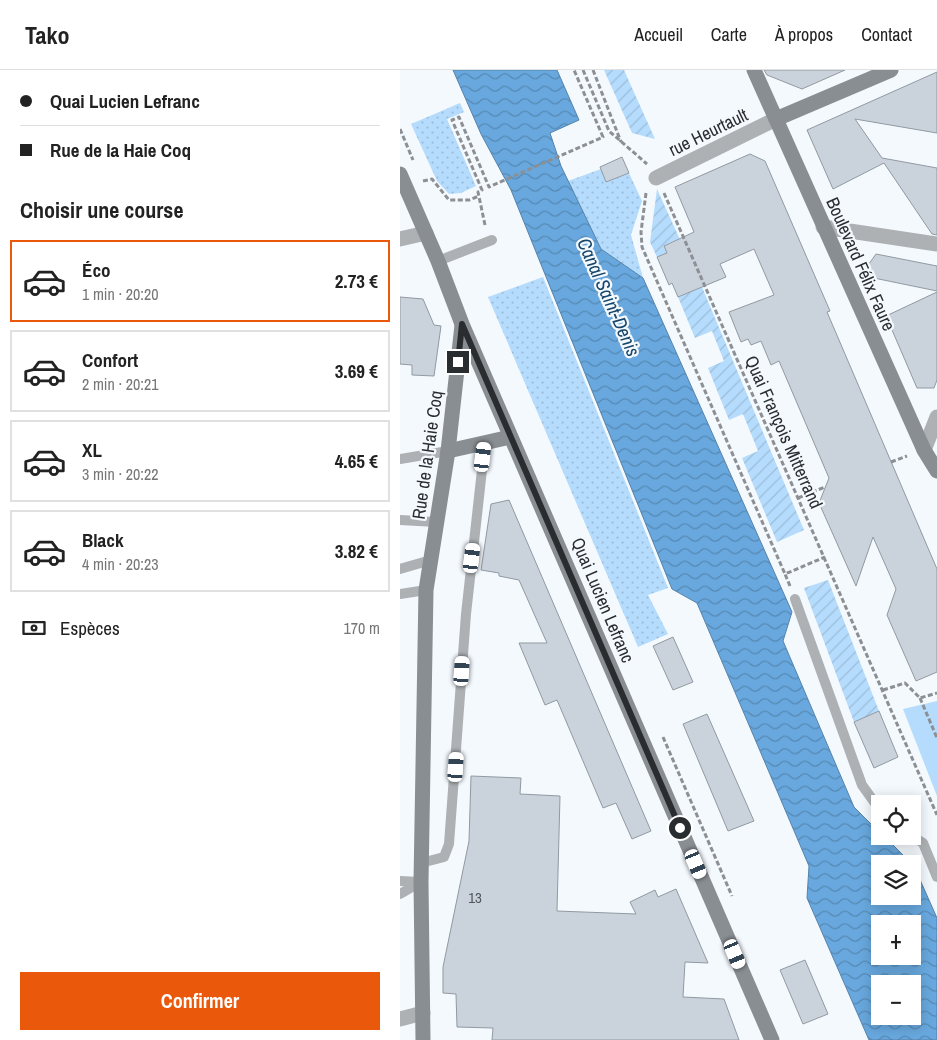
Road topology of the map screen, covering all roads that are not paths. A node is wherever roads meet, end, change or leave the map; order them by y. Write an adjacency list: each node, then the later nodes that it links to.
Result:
1 (754, 70): 3 (main road, Boulevard Félix Faure)
2 (891, 70): 3 (main road, rue Heurtault)
3 (776, 119): 4 (street, rue Heurtault); 6 (main road, Boulevard Félix Faure)
4 (656, 178)
5 (402, 180): 7 (main road, Quai Lucien Lefranc)
6 (823, 227): 10 (street); 16 (main road, Boulevard Félix Faure)
7 (426, 233): 8 (street); 11 (main road, Quai Lucien Lefranc)
8 (400, 239)
9 (492, 240): 11 (lane)
10 (937, 244)
11 (438, 261): 12 (main road, Quai Lucien Lefranc)
12 (462, 324): 14 (main road, Quai Lucien Lefranc); 17 (main road, Rue de la Haie Coq)
13 (937, 417): 16 (street)
14 (510, 437): 15 (main road); 37 (main road, Quai Lucien Lefranc)
15 (485, 443): 17 (main road); 29 (lane)
16 (924, 450): 19 (main road, Boulevard Félix Faure)
17 (448, 451): 18 (lane); 21 (main road, Rue de la Haie Coq)
18 (400, 459)
19 (937, 471)
20 (400, 520): 21 (lane)
21 (436, 522): 22 (main road, Rue de la Haie Coq)
22 (432, 560): 23 (lane); 24 (main road, Rue de la Haie Coq)
23 (400, 569)
24 (426, 590): 25 (lane); 29 (main road, Rue de la Haie Coq)
25 (400, 594)
26 (795, 599): 27 (lane)
27 (871, 797)
28 (921, 842): 30 (lane)
29 (421, 863): 32 (main road, Rue de la Haie Coq)
30 (937, 877)
31 (400, 881): 32 (lane)
32 (421, 882): 33 (lane); 34 (main road, Rue de la Haie Coq)
33 (400, 894)
34 (423, 1013): 35 (street); 36 (main road, Rue de la Haie Coq)
35 (400, 1019)
36 (423, 1040)
37 (772, 1040)

